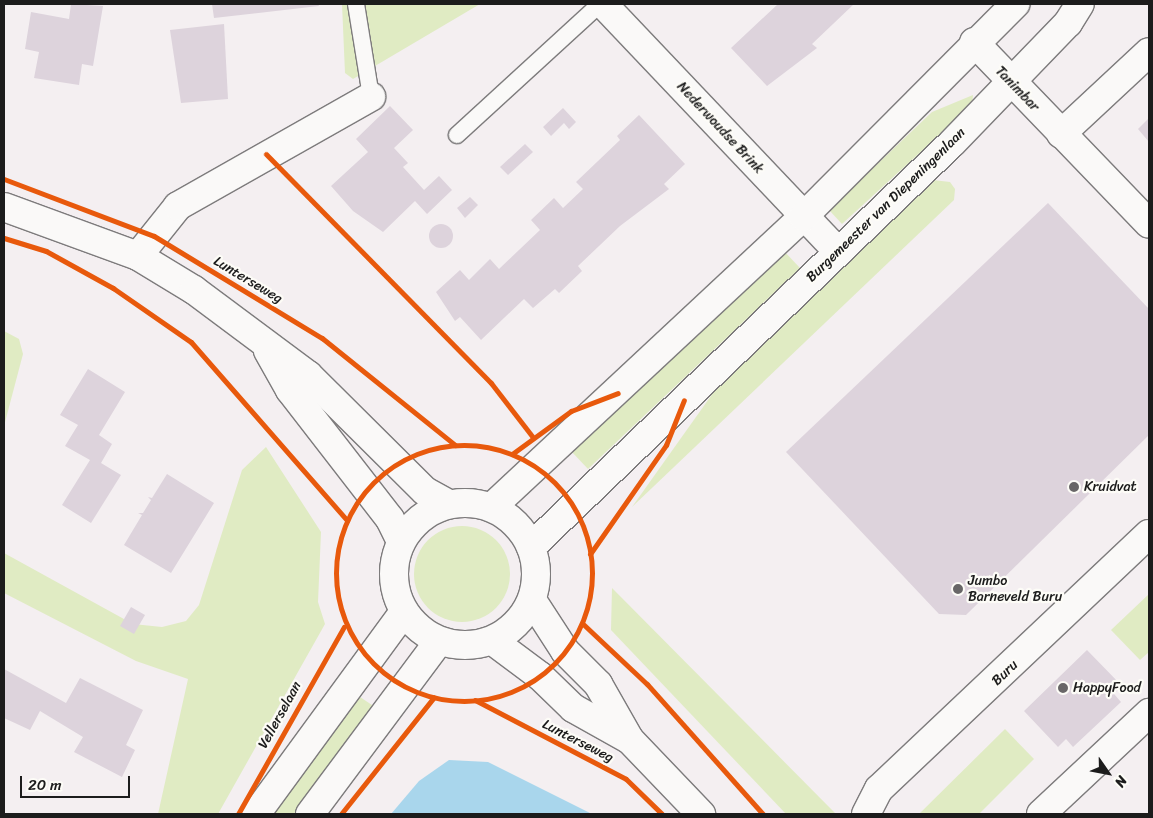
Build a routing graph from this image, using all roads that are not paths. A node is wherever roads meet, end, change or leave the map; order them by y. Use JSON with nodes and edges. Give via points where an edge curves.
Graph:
{"nodes":[{"id":1,"x":356,"y":4,"type":"edge"},
{"id":2,"x":601,"y":4,"type":"edge"},
{"id":3,"x":1015,"y":4,"type":"edge"},
{"id":4,"x":1080,"y":4,"type":"edge"},
{"id":5,"x":974,"y":42,"type":"junction"},
{"id":6,"x":1149,"y":52,"type":"edge"},
{"id":7,"x":1009,"y":82,"type":"junction"},
{"id":8,"x":371,"y":96,"type":"joint"},
{"id":9,"x":1061,"y":134,"type":"junction"},
{"id":10,"x":457,"y":135,"type":"dead end"},
{"id":11,"x":4,"y":207,"type":"edge"},
{"id":12,"x":804,"y":217,"type":"junction"},
{"id":13,"x":1149,"y":224,"type":"edge"},
{"id":14,"x":838,"y":252,"type":"junction"},
{"id":15,"x":138,"y":256,"type":"junction"},
{"id":16,"x":266,"y":348,"type":"junction"},
{"id":17,"x":448,"y":504,"type":"junction"},
{"id":18,"x":492,"y":508,"type":"junction"},
{"id":19,"x":1149,"y":534,"type":"edge"},
{"id":20,"x":401,"y":542,"type":"junction"},
{"id":21,"x":532,"y":547,"type":"junction"},
{"id":22,"x":532,"y":600,"type":"junction"},
{"id":23,"x":404,"y":612,"type":"junction"},
{"id":24,"x":439,"y":641,"type":"junction"},
{"id":25,"x":493,"y":641,"type":"junction"},
{"id":26,"x":1149,"y":713,"type":"edge"},
{"id":27,"x":630,"y":740,"type":"junction"},
{"id":28,"x":256,"y":814,"type":"edge"},
{"id":29,"x":310,"y":814,"type":"edge"},
{"id":30,"x":701,"y":814,"type":"edge"},
{"id":31,"x":866,"y":814,"type":"edge"},
{"id":32,"x":1041,"y":814,"type":"edge"}],
"edges":[{"from":1,"to":8,"type":"lane"},
{"from":2,"to":10,"type":"lane","name":"Nederwoudse Brink"},
{"from":2,"to":12,"type":"street","name":"Nederwoudse Brink"},
{"from":3,"to":5,"type":"street"},
{"from":4,"to":7,"type":"street","name":"Burgemeester van Diepeningenlaan","via":[[1068,23]]},
{"from":5,"to":7,"type":"street","name":"Tanimbar"},
{"from":5,"to":12,"type":"street"},
{"from":6,"to":9,"type":"street"},
{"from":7,"to":9,"type":"street","name":"Tanimbar"},
{"from":7,"to":14,"type":"street","name":"Burgemeester van Diepeningenlaan"},
{"from":8,"to":15,"type":"street","via":[[178,206]]},
{"from":9,"to":13,"type":"street","name":"Tanimbar"},
{"from":11,"to":15,"type":"street"},
{"from":12,"to":14,"type":"street","name":"Nederwoudse Brink"},
{"from":12,"to":18,"type":"street"},
{"from":14,"to":21,"type":"street","name":"Burgemeester van Diepeningenlaan"},
{"from":15,"to":16,"type":"street","via":[[194,290]]},
{"from":16,"to":17,"type":"street","via":[[308,375],[425,492]]},
{"from":16,"to":20,"type":"street","via":[[290,390],[390,519]]},
{"from":17,"to":18,"type":"street"},
{"from":17,"to":20,"type":"street","via":[[428,512]]},
{"from":18,"to":21,"type":"street","via":[[522,530]]},
{"from":19,"to":31,"type":"street","name":"Buru","via":[[879,789]]},
{"from":20,"to":23,"type":"street","via":[[394,566],[395,590]]},
{"from":21,"to":22,"type":"street","via":[[536,564]]},
{"from":22,"to":25,"type":"street","via":[[516,624]]},
{"from":22,"to":27,"type":"street","name":"Lunterseweg","via":[[565,651],[598,684]]},
{"from":23,"to":24,"type":"street","via":[[419,630]]},
{"from":23,"to":28,"type":"street"},
{"from":24,"to":25,"type":"street","via":[[456,646]]},
{"from":24,"to":29,"type":"street"},
{"from":25,"to":27,"type":"street","name":"Lunterseweg","via":[[540,676],[573,708]]},
{"from":26,"to":32,"type":"street"},
{"from":27,"to":30,"type":"street","name":"Lunterseweg"}]}
